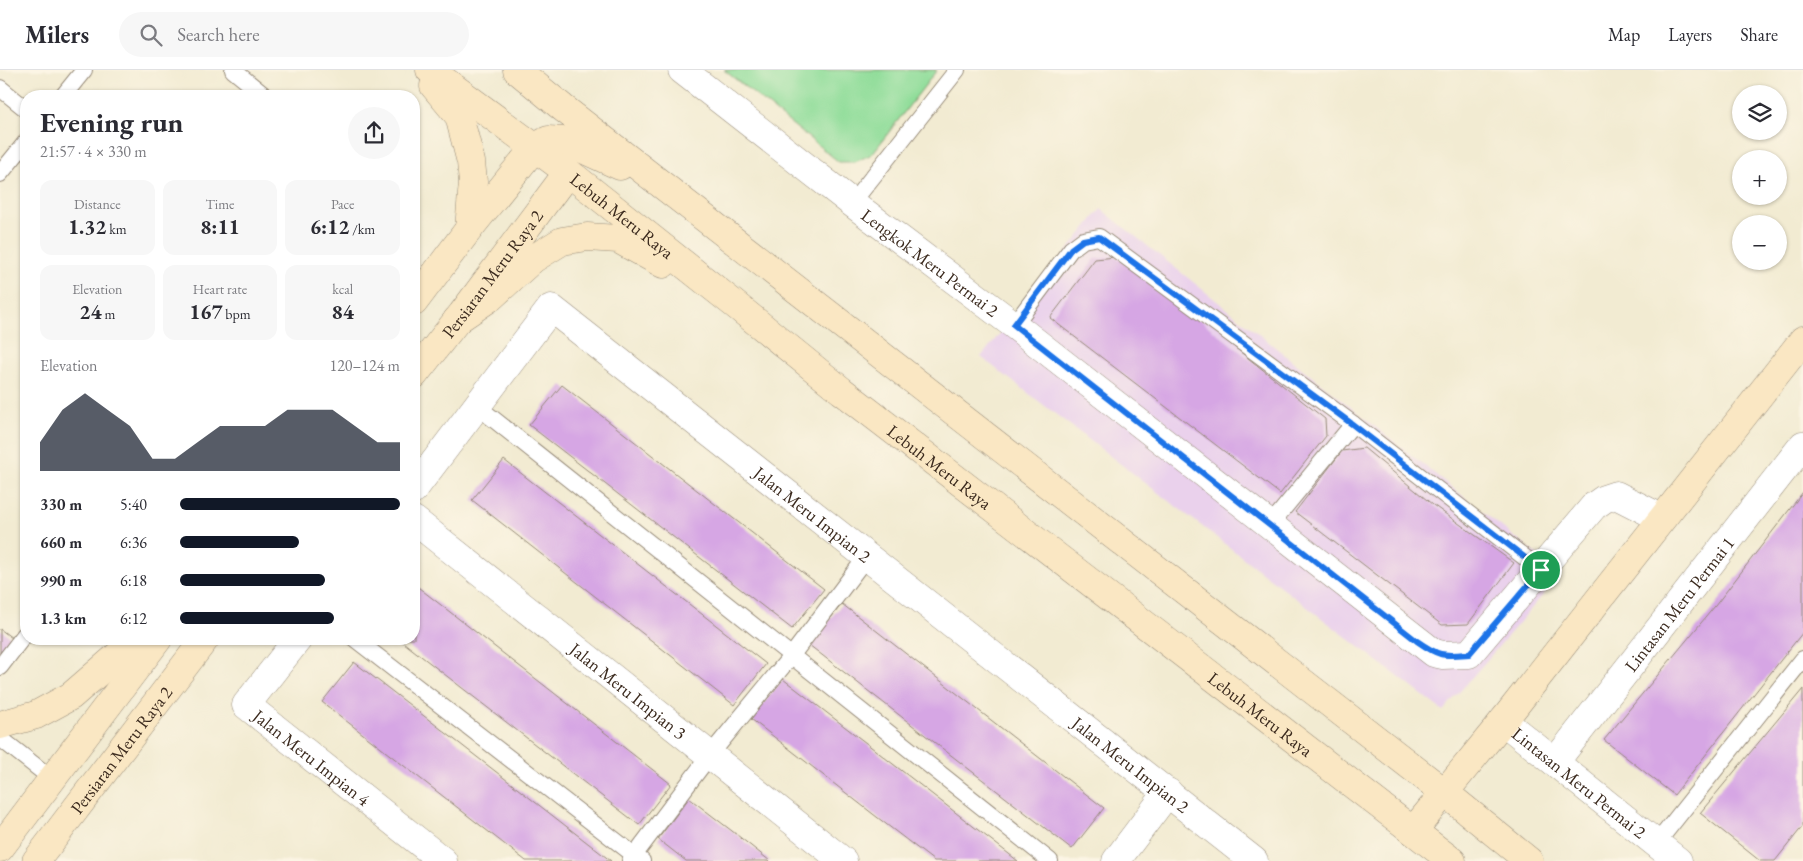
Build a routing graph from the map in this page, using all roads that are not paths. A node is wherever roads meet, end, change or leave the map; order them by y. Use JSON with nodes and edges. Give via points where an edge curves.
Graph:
{"nodes":[{"id":1,"x":84,"y":70,"type":"edge"},
{"id":2,"x":233,"y":70,"type":"edge"},
{"id":3,"x":420,"y":70,"type":"edge"},
{"id":4,"x":430,"y":70,"type":"edge"},
{"id":5,"x":502,"y":70,"type":"edge"},
{"id":6,"x":517,"y":70,"type":"edge"},
{"id":7,"x":682,"y":70,"type":"edge"},
{"id":8,"x":956,"y":70,"type":"edge"},
{"id":9,"x":0,"y":88,"type":"edge"},
{"id":10,"x":68,"y":90,"type":"edge"},
{"id":11,"x":258,"y":90,"type":"edge"},
{"id":12,"x":20,"y":104,"type":"edge"},
{"id":13,"x":565,"y":141,"type":"junction"},
{"id":14,"x":535,"y":147,"type":"junction"},
{"id":15,"x":20,"y":149,"type":"edge"},
{"id":16,"x":568,"y":172,"type":"junction"},
{"id":17,"x":0,"y":174,"type":"edge"},
{"id":18,"x":852,"y":203,"type":"junction"},
{"id":19,"x":694,"y":208,"type":"junction"},
{"id":20,"x":469,"y":229,"type":"junction"},
{"id":21,"x":420,"y":294,"type":"edge"},
{"id":22,"x":738,"y":307,"type":"junction"},
{"id":23,"x":457,"y":320,"type":"junction"},
{"id":24,"x":1014,"y":325,"type":"junction"},
{"id":25,"x":1803,"y":340,"type":"edge"},
{"id":26,"x":420,"y":367,"type":"edge"},
{"id":27,"x":477,"y":406,"type":"junction"},
{"id":28,"x":1352,"y":424,"type":"junction"},
{"id":29,"x":1803,"y":445,"type":"edge"},
{"id":30,"x":420,"y":481,"type":"edge"},
{"id":31,"x":1661,"y":518,"type":"junction"},
{"id":32,"x":420,"y":525,"type":"edge"},
{"id":33,"x":1270,"y":525,"type":"junction"},
{"id":34,"x":867,"y":556,"type":"junction"},
{"id":35,"x":1541,"y":570,"type":"junction"},
{"id":36,"x":20,"y":641,"type":"edge"},
{"id":37,"x":130,"y":645,"type":"edge"},
{"id":38,"x":153,"y":645,"type":"edge"},
{"id":39,"x":197,"y":645,"type":"edge"},
{"id":40,"x":200,"y":645,"type":"edge"},
{"id":41,"x":293,"y":645,"type":"edge"},
{"id":42,"x":363,"y":645,"type":"edge"},
{"id":43,"x":792,"y":655,"type":"junction"},
{"id":44,"x":1803,"y":659,"type":"edge"},
{"id":45,"x":0,"y":667,"type":"edge"},
{"id":46,"x":1503,"y":722,"type":"junction"},
{"id":47,"x":0,"y":725,"type":"edge"},
{"id":48,"x":0,"y":738,"type":"edge"},
{"id":49,"x":710,"y":755,"type":"junction"},
{"id":50,"x":1555,"y":762,"type":"junction"},
{"id":51,"x":52,"y":779,"type":"junction"},
{"id":52,"x":1168,"y":792,"type":"junction"},
{"id":53,"x":1444,"y":792,"type":"junction"},
{"id":54,"x":1414,"y":831,"type":"junction"},
{"id":55,"x":1656,"y":844,"type":"junction"},
{"id":56,"x":0,"y":848,"type":"edge"},
{"id":57,"x":636,"y":859,"type":"edge"},
{"id":58,"x":8,"y":861,"type":"edge"},
{"id":59,"x":36,"y":861,"type":"edge"},
{"id":60,"x":443,"y":861,"type":"edge"},
{"id":61,"x":843,"y":861,"type":"edge"},
{"id":62,"x":1050,"y":861,"type":"edge"},
{"id":63,"x":1116,"y":861,"type":"edge"},
{"id":64,"x":1254,"y":861,"type":"edge"},
{"id":65,"x":1452,"y":861,"type":"edge"},
{"id":66,"x":1529,"y":861,"type":"edge"},
{"id":67,"x":1678,"y":861,"type":"edge"}],
"edges":[{"from":1,"to":10,"type":"lane"},
{"from":2,"to":11,"type":"lane"},
{"from":3,"to":20,"type":"main road","via":[[459,116],[473,182]]},
{"from":4,"to":14,"type":"main road","name":"Lebuh Meru Raya"},
{"from":5,"to":13,"type":"main road","via":[[543,111]]},
{"from":6,"to":19,"type":"main road"},
{"from":7,"to":18,"type":"street","name":"Lengkok Meru Permai 2"},
{"from":8,"to":18,"type":"lane"},
{"from":9,"to":12,"type":"lane"},
{"from":13,"to":14,"type":"main road","via":[[548,140]]},
{"from":13,"to":16,"type":"main road","via":[[569,156]]},
{"from":13,"to":19,"type":"main road","via":[[607,159]]},
{"from":14,"to":16,"type":"main road","name":"Lebuh Meru Raya"},
{"from":14,"to":20,"type":"main road"},
{"from":15,"to":17,"type":"lane"},
{"from":16,"to":22,"type":"main road","name":"Lebuh Meru Raya"},
{"from":16,"to":23,"type":"main road","name":"Persiaran Meru Raya 2"},
{"from":18,"to":24,"type":"street","name":"Lengkok Meru Permai 2"},
{"from":19,"to":53,"type":"main road"},
{"from":20,"to":21,"type":"main road"},
{"from":22,"to":23,"type":"main road","via":[[618,239],[587,237],[562,241],[533,259],[490,297]]},
{"from":22,"to":54,"type":"main road","name":"Lebuh Meru Raya","via":[[850,397]]},
{"from":23,"to":26,"type":"main road","name":"Persiaran Meru Raya 2"},
{"from":24,"to":28,"type":"lane","via":[[1071,249],[1083,240],[1099,237]]},
{"from":24,"to":33,"type":"street","name":"Lengkok Meru Permai 2"},
{"from":25,"to":31,"type":"main road"},
{"from":27,"to":30,"type":"street","name":"Jalan Meru Impian 2"},
{"from":27,"to":34,"type":"street","name":"Jalan Meru Impian 2","via":[[551,308]]},
{"from":27,"to":43,"type":"lane"},
{"from":28,"to":33,"type":"lane"},
{"from":28,"to":35,"type":"lane"},
{"from":29,"to":50,"type":"street","name":"Lintasan Meru Permai 1"},
{"from":31,"to":35,"type":"street","via":[[1616,495],[1604,499],[1594,506]]},
{"from":31,"to":46,"type":"main road"},
{"from":32,"to":49,"type":"street","name":"Jalan Meru Impian 3"},
{"from":33,"to":35,"type":"street","name":"Lengkok Meru Permai 2","via":[[1434,653],[1443,655],[1469,654]]},
{"from":34,"to":43,"type":"lane"},
{"from":34,"to":52,"type":"street","name":"Jalan Meru Impian 2"},
{"from":36,"to":45,"type":"lane"},
{"from":37,"to":47,"type":"main road","via":[[71,696],[36,715]]},
{"from":38,"to":51,"type":"main road","name":"Persiaran Meru Raya 2"},
{"from":39,"to":51,"type":"main road","via":[[145,685],[78,767]]},
{"from":40,"to":59,"type":"main road","name":"Persiaran Meru Raya 2"},
{"from":41,"to":60,"type":"street","name":"Jalan Meru Impian 4","via":[[246,705]]},
{"from":42,"to":57,"type":"lane"},
{"from":43,"to":49,"type":"lane"},
{"from":43,"to":62,"type":"lane"},
{"from":44,"to":55,"type":"lane"},
{"from":46,"to":50,"type":"street","name":"Lintasan Meru Permai 2"},
{"from":46,"to":53,"type":"main road"},
{"from":48,"to":51,"type":"lane"},
{"from":49,"to":57,"type":"lane"},
{"from":49,"to":61,"type":"street","name":"Jalan Meru Impian 3"},
{"from":50,"to":55,"type":"street","name":"Lintasan Meru Permai 2"},
{"from":51,"to":56,"type":"main road","name":"Persiaran Meru Raya 2"},
{"from":51,"to":58,"type":"main road","via":[[48,799]]},
{"from":52,"to":63,"type":"street"},
{"from":52,"to":64,"type":"street","name":"Jalan Meru Impian 2"},
{"from":53,"to":54,"type":"main road"},
{"from":53,"to":66,"type":"main road"},
{"from":54,"to":65,"type":"main road","name":"Lebuh Meru Raya"},
{"from":55,"to":67,"type":"street","name":"Lintasan Meru Permai 2"}]}
